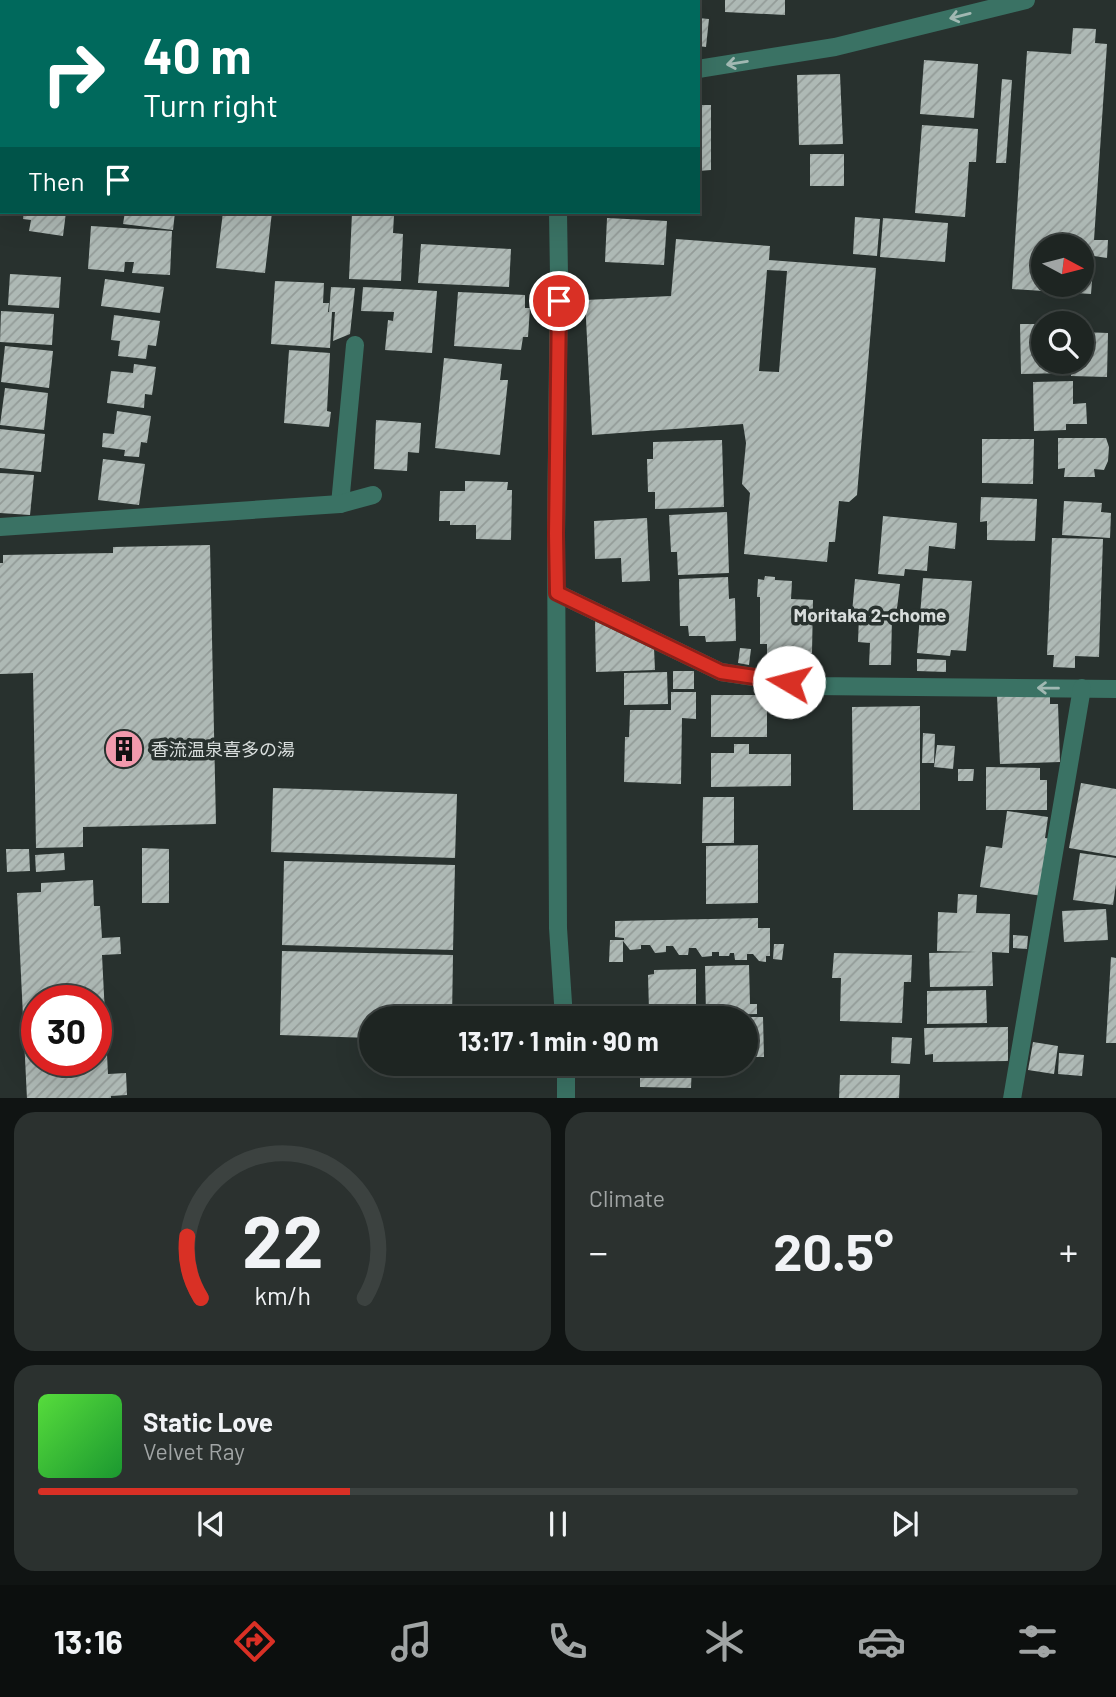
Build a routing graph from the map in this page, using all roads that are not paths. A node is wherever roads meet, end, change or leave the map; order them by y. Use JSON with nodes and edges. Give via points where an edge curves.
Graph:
{"nodes":[{"id":1,"x":1026,"y":0,"type":"edge"},
{"id":2,"x":700,"y":69,"type":"edge"},
{"id":3,"x":558,"y":214,"type":"edge"},
{"id":4,"x":355,"y":345,"type":"dead end"},
{"id":5,"x":373,"y":495,"type":"dead end"},
{"id":6,"x":340,"y":504,"type":"junction"},
{"id":7,"x":0,"y":527,"type":"edge"},
{"id":8,"x":557,"y":593,"type":"junction"},
{"id":9,"x":1082,"y":688,"type":"junction"},
{"id":10,"x":1116,"y":689,"type":"edge"},
{"id":11,"x":563,"y":1006,"type":"edge"},
{"id":12,"x":566,"y":1076,"type":"edge"},
{"id":13,"x":566,"y":1098,"type":"edge"},
{"id":14,"x":1012,"y":1098,"type":"edge"}],
"edges":[{"from":1,"to":2,"type":"street","one_way":true,"via":[[835,47]]},
{"from":3,"to":8,"type":"street"},
{"from":4,"to":6,"type":"street"},
{"from":5,"to":6,"type":"street"},
{"from":6,"to":7,"type":"street"},
{"from":9,"to":8,"type":"street","one_way":true,"via":[[812,686],[721,672]]},
{"from":8,"to":11,"type":"street","via":[[558,928]]},
{"from":9,"to":10,"type":"street"},
{"from":9,"to":14,"type":"street"},
{"from":12,"to":13,"type":"street"}]}
